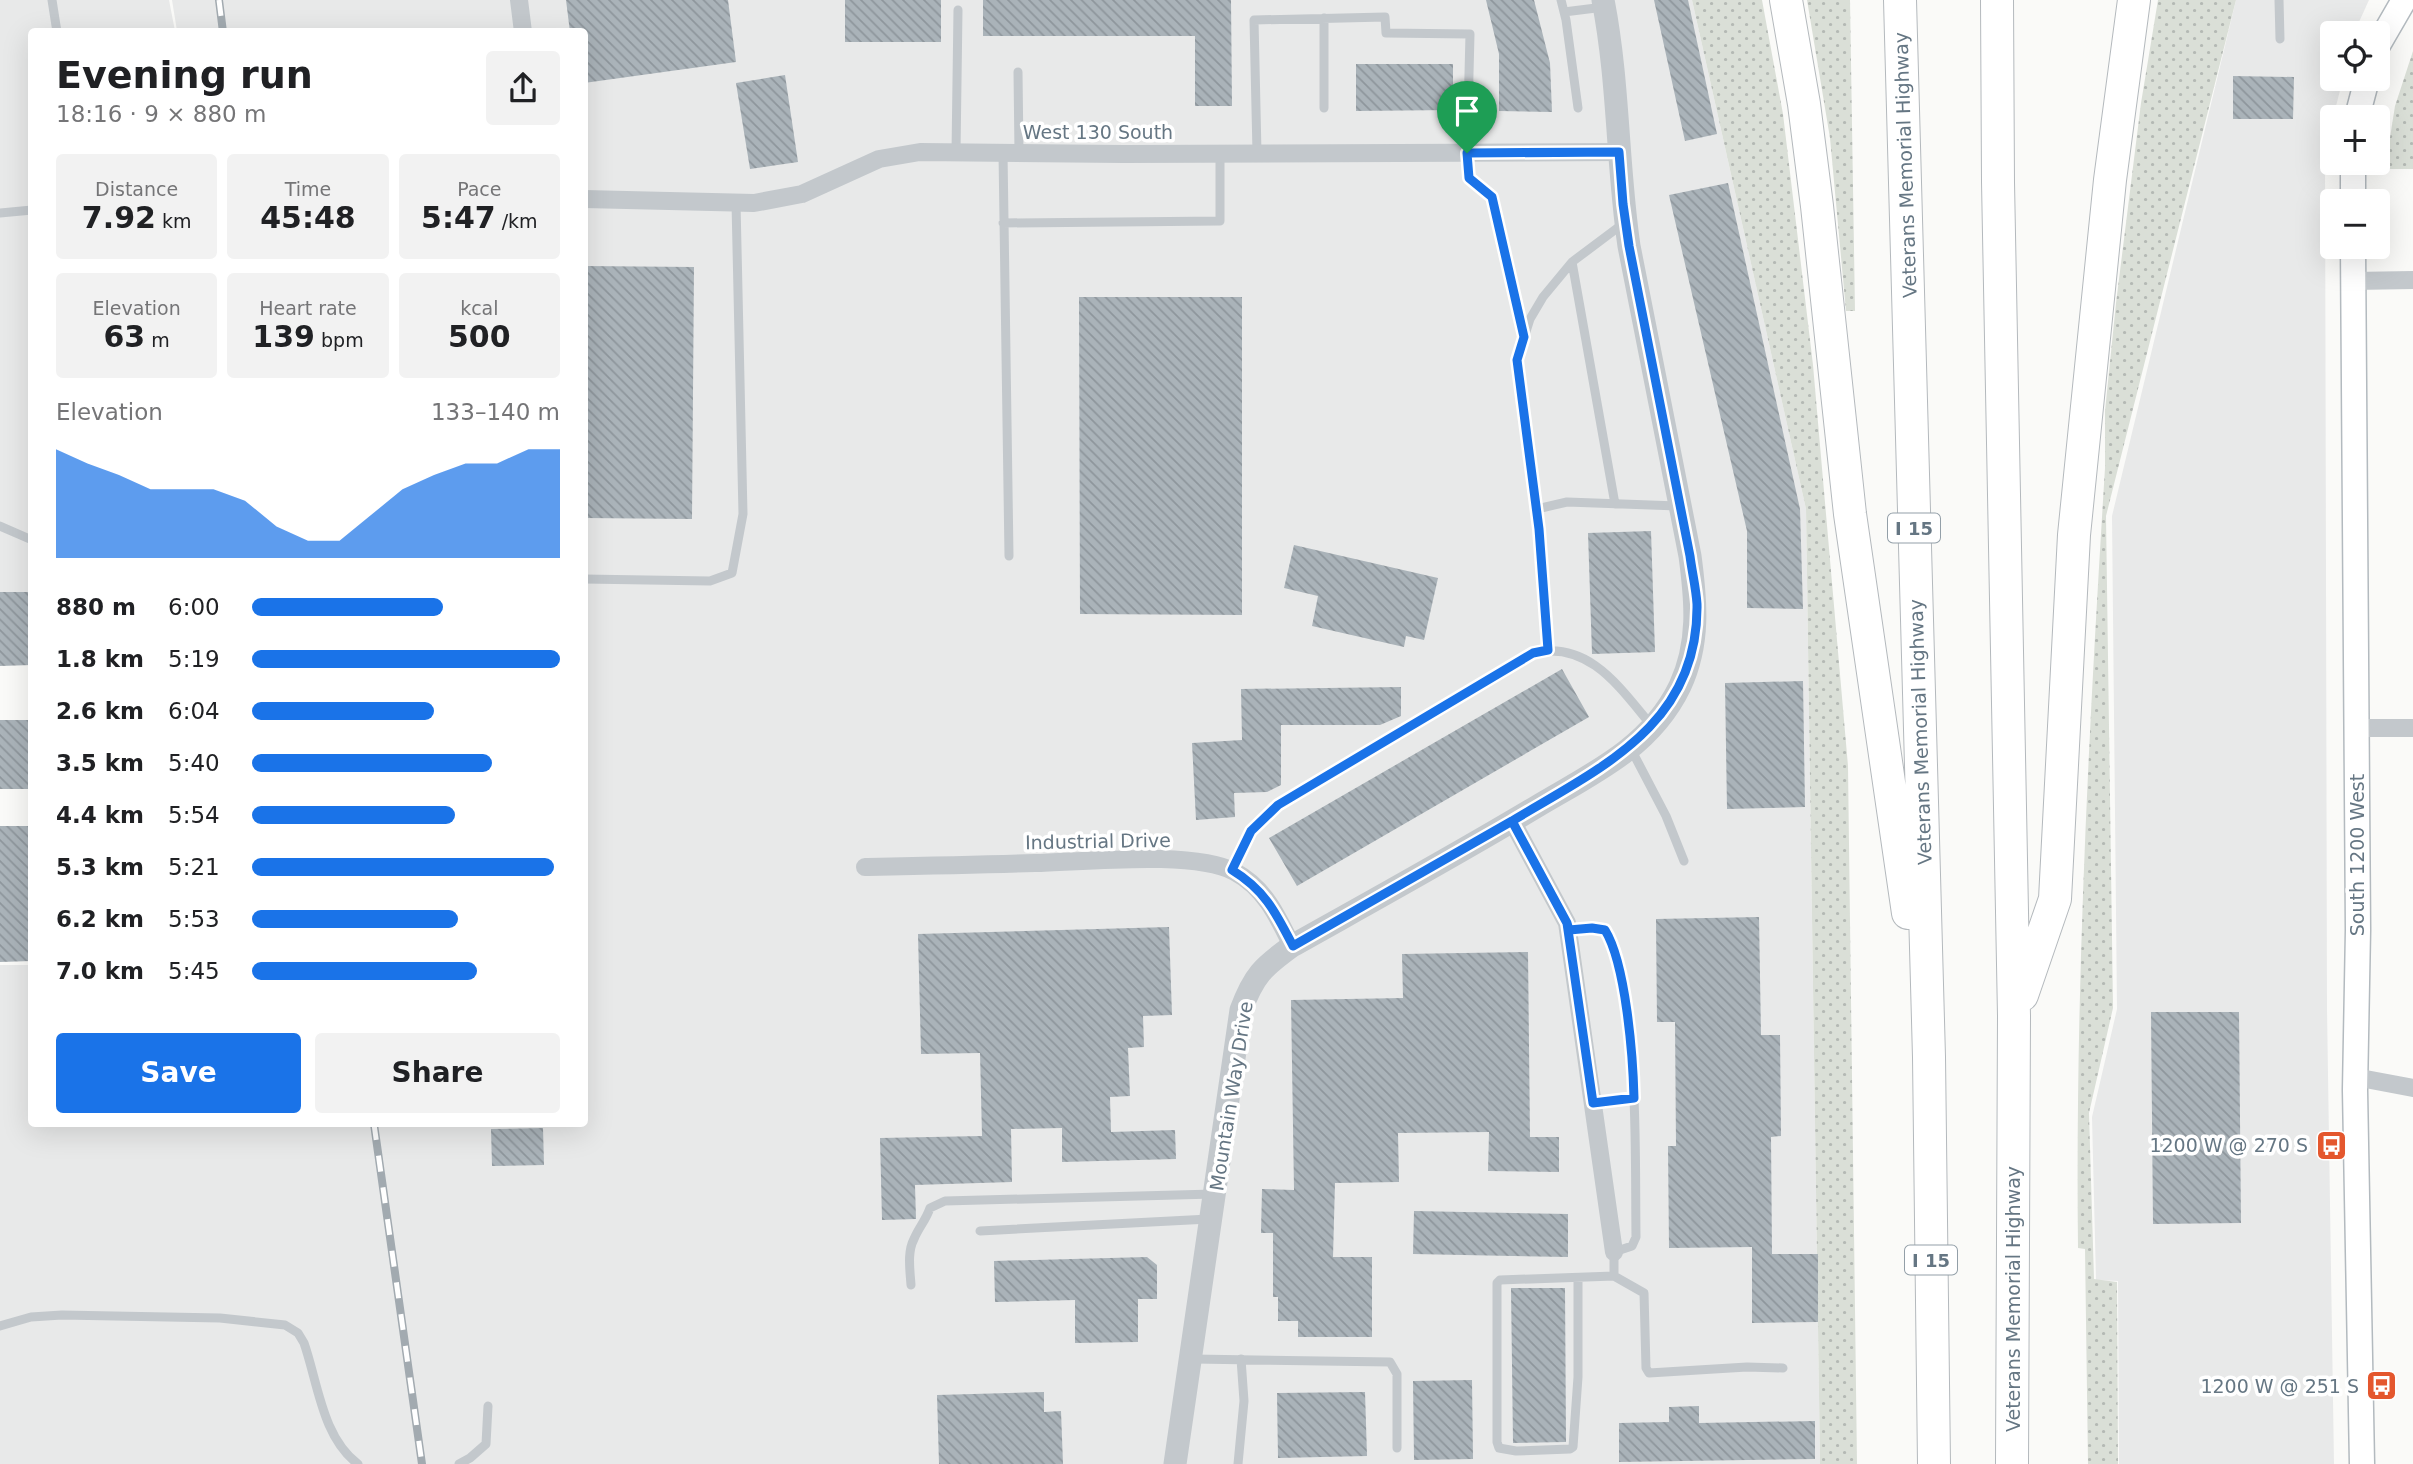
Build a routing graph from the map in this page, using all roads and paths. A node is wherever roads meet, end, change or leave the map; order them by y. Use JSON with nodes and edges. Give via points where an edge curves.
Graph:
{"nodes":[{"id":1,"x":52,"y":0,"type":"edge"},
{"id":2,"x":519,"y":0,"type":"edge"},
{"id":3,"x":1561,"y":0,"type":"edge"},
{"id":4,"x":1786,"y":0,"type":"edge"},
{"id":5,"x":1900,"y":0,"type":"edge"},
{"id":6,"x":1997,"y":0,"type":"edge"},
{"id":7,"x":2134,"y":0,"type":"edge"},
{"id":8,"x":2279,"y":0,"type":"edge"},
{"id":9,"x":2404,"y":0,"type":"edge"},
{"id":10,"x":1604,"y":3,"type":"edge"},
{"id":11,"x":958,"y":10,"type":"dead end"},
{"id":12,"x":1564,"y":12,"type":"junction"},
{"id":13,"x":1324,"y":18,"type":"junction"},
{"id":14,"x":2390,"y":24,"type":"edge"},
{"id":15,"x":56,"y":28,"type":"edge"},
{"id":16,"x":522,"y":28,"type":"edge"},
{"id":17,"x":2280,"y":39,"type":"dead end"},
{"id":18,"x":1018,"y":72,"type":"dead end"},
{"id":19,"x":1324,"y":107,"type":"dead end"},
{"id":20,"x":1578,"y":107,"type":"dead end"},
{"id":21,"x":956,"y":152,"type":"junction"},
{"id":22,"x":1619,"y":152,"type":"junction"},
{"id":23,"x":1011,"y":153,"type":"junction"},
{"id":24,"x":1220,"y":153,"type":"junction"},
{"id":25,"x":1257,"y":153,"type":"junction"},
{"id":26,"x":1467,"y":153,"type":"junction"},
{"id":27,"x":588,"y":199,"type":"edge"},
{"id":28,"x":736,"y":203,"type":"junction"},
{"id":29,"x":28,"y":210,"type":"edge"},
{"id":30,"x":0,"y":213,"type":"edge"},
{"id":31,"x":1625,"y":221,"type":"junction"},
{"id":32,"x":1003,"y":223,"type":"junction"},
{"id":33,"x":2353,"y":259,"type":"edge"},
{"id":34,"x":1572,"y":262,"type":"junction"},
{"id":35,"x":2413,"y":280,"type":"edge"},
{"id":36,"x":2353,"y":281,"type":"junction"},
{"id":37,"x":1524,"y":337,"type":"junction"},
{"id":38,"x":1615,"y":504,"type":"junction"},
{"id":39,"x":1680,"y":506,"type":"junction"},
{"id":40,"x":1537,"y":509,"type":"junction"},
{"id":41,"x":0,"y":526,"type":"edge"},
{"id":42,"x":28,"y":538,"type":"edge"},
{"id":43,"x":1009,"y":556,"type":"dead end"},
{"id":44,"x":588,"y":579,"type":"edge"},
{"id":45,"x":1548,"y":650,"type":"junction"},
{"id":46,"x":1652,"y":726,"type":"junction"},
{"id":47,"x":2357,"y":728,"type":"junction"},
{"id":48,"x":2413,"y":728,"type":"edge"},
{"id":49,"x":1630,"y":747,"type":"junction"},
{"id":50,"x":1512,"y":821,"type":"junction"},
{"id":51,"x":1684,"y":861,"type":"dead end"},
{"id":52,"x":865,"y":867,"type":"dead end"},
{"id":53,"x":1232,"y":870,"type":"junction"},
{"id":54,"x":1569,"y":930,"type":"junction"},
{"id":55,"x":1293,"y":946,"type":"junction"},
{"id":56,"x":2014,"y":1016,"type":"junction"},
{"id":57,"x":1929,"y":1057,"type":"junction"},
{"id":58,"x":2356,"y":1077,"type":"junction"},
{"id":59,"x":2413,"y":1088,"type":"edge"},
{"id":60,"x":1634,"y":1098,"type":"junction"},
{"id":61,"x":1593,"y":1103,"type":"junction"},
{"id":62,"x":1216,"y":1194,"type":"junction"},
{"id":63,"x":1212,"y":1219,"type":"junction"},
{"id":64,"x":980,"y":1231,"type":"dead end"},
{"id":65,"x":1614,"y":1252,"type":"junction"},
{"id":66,"x":1614,"y":1276,"type":"junction"},
{"id":67,"x":1578,"y":1278,"type":"junction"},
{"id":68,"x":911,"y":1285,"type":"dead end"},
{"id":69,"x":0,"y":1326,"type":"edge"},
{"id":70,"x":1191,"y":1359,"type":"junction"},
{"id":71,"x":1241,"y":1359,"type":"junction"},
{"id":72,"x":1783,"y":1368,"type":"dead end"},
{"id":73,"x":488,"y":1406,"type":"dead end"},
{"id":74,"x":1397,"y":1448,"type":"dead end"},
{"id":75,"x":358,"y":1464,"type":"edge"},
{"id":76,"x":459,"y":1464,"type":"edge"},
{"id":77,"x":1175,"y":1464,"type":"edge"},
{"id":78,"x":1238,"y":1464,"type":"edge"},
{"id":79,"x":1934,"y":1464,"type":"edge"},
{"id":80,"x":2012,"y":1464,"type":"edge"},
{"id":81,"x":2362,"y":1464,"type":"edge"}],
"edges":[{"from":1,"to":15,"type":"lane"},
{"from":2,"to":16,"type":"street"},
{"from":3,"to":12,"type":"lane"},
{"from":4,"to":57,"type":"highway","via":[[1817,206],[1850,514]]},
{"from":5,"to":57,"type":"highway","name":"Veterans Memorial Highway","number":"I 15"},
{"from":6,"to":56,"type":"highway","name":"Veterans Memorial Highway"},
{"from":7,"to":56,"type":"highway","via":[[2110,180],[2074,535],[2055,899]]},
{"from":8,"to":17,"type":"lane"},
{"from":9,"to":14,"type":"main road"},
{"from":10,"to":12,"type":"lane"},
{"from":10,"to":22,"type":"street","name":"Mountain Way Drive"},
{"from":11,"to":21,"type":"lane"},
{"from":12,"to":20,"type":"lane"},
{"from":13,"to":19,"type":"lane"},
{"from":13,"to":25,"type":"lane","via":[[1254,20]]},
{"from":13,"to":26,"type":"lane","via":[[1385,17],[1386,33],[1470,34]]},
{"from":18,"to":23,"type":"lane"},
{"from":21,"to":23,"type":"street","name":"West 130 South"},
{"from":21,"to":28,"type":"street","name":"West 130 South","via":[[879,159],[802,194]]},
{"from":22,"to":26,"type":"street","name":"West 130 South"},
{"from":22,"to":31,"type":"street","name":"Mountain Way Drive"},
{"from":23,"to":24,"type":"street","name":"West 130 South"},
{"from":23,"to":32,"type":"lane"},
{"from":24,"to":25,"type":"street","name":"West 130 South"},
{"from":24,"to":32,"type":"lane","via":[[1220,220]]},
{"from":25,"to":26,"type":"street","name":"West 130 South"},
{"from":26,"to":37,"type":"lane","via":[[1469,178],[1492,197]]},
{"from":27,"to":28,"type":"street","name":"West 130 South"},
{"from":28,"to":44,"type":"lane","via":[[743,514],[732,573],[710,581]]},
{"from":29,"to":30,"type":"lane"},
{"from":31,"to":34,"type":"lane"},
{"from":31,"to":39,"type":"street","name":"Mountain Way Drive"},
{"from":32,"to":43,"type":"lane"},
{"from":33,"to":36,"type":"main road","name":"South 1200 West"},
{"from":34,"to":37,"type":"lane","via":[[1542,297]]},
{"from":34,"to":38,"type":"lane"},
{"from":35,"to":36,"type":"street"},
{"from":36,"to":47,"type":"main road","name":"South 1200 West"},
{"from":37,"to":40,"type":"lane","via":[[1517,360]]},
{"from":38,"to":39,"type":"lane"},
{"from":38,"to":40,"type":"lane","via":[[1567,502]]},
{"from":39,"to":46,"type":"street","name":"Mountain Way Drive","via":[[1697,604],[1695,631],[1680,685]]},
{"from":40,"to":45,"type":"lane"},
{"from":41,"to":42,"type":"lane"},
{"from":45,"to":46,"type":"lane","via":[[1568,652],[1592,663]]},
{"from":45,"to":53,"type":"lane","via":[[1533,653],[1278,805],[1251,831]]},
{"from":46,"to":49,"type":"street","name":"Mountain Way Drive"},
{"from":47,"to":48,"type":"street"},
{"from":47,"to":58,"type":"main road","name":"South 1200 West"},
{"from":49,"to":50,"type":"street","name":"Mountain Way Drive"},
{"from":49,"to":51,"type":"lane"},
{"from":50,"to":54,"type":"street"},
{"from":50,"to":55,"type":"street","name":"Mountain Way Drive"},
{"from":52,"to":53,"type":"street","name":"Industrial Drive","via":[[1164,859]]},
{"from":53,"to":55,"type":"street","name":"Industrial Drive","via":[[1250,881],[1272,905]]},
{"from":54,"to":60,"type":"lane","via":[[1605,930],[1613,943],[1628,1017]]},
{"from":54,"to":61,"type":"street"},
{"from":55,"to":62,"type":"street","name":"Mountain Way Drive","via":[[1263,967],[1241,1010]]},
{"from":56,"to":80,"type":"highway","name":"Veterans Memorial Highway"},
{"from":57,"to":79,"type":"highway","name":"Veterans Memorial Highway","number":"I 15"},
{"from":58,"to":59,"type":"street"},
{"from":58,"to":81,"type":"main road","name":"South 1200 West"},
{"from":60,"to":61,"type":"lane"},
{"from":60,"to":65,"type":"lane","via":[[1636,1237],[1632,1246]]},
{"from":61,"to":65,"type":"street"},
{"from":62,"to":63,"type":"street","name":"Mountain Way Drive"},
{"from":62,"to":68,"type":"lane","via":[[945,1201],[930,1208],[914,1239]]},
{"from":63,"to":64,"type":"lane"},
{"from":63,"to":70,"type":"street","name":"Mountain Way Drive"},
{"from":65,"to":66,"type":"lane"},
{"from":66,"to":67,"type":"lane"},
{"from":66,"to":72,"type":"lane","via":[[1644,1293],[1649,1373]]},
{"from":67,"to":67,"type":"lane","via":[[1497,1283],[1499,1448],[1573,1447]]},
{"from":69,"to":75,"type":"lane","via":[[62,1315],[220,1318],[285,1325],[304,1343],[331,1429],[347,1456]]},
{"from":70,"to":71,"type":"lane"},
{"from":70,"to":77,"type":"street","name":"Mountain Way Drive"},
{"from":71,"to":74,"type":"lane","via":[[1390,1362],[1397,1374]]},
{"from":71,"to":78,"type":"lane","via":[[1244,1401]]},
{"from":73,"to":76,"type":"lane","via":[[486,1444]]}]}
